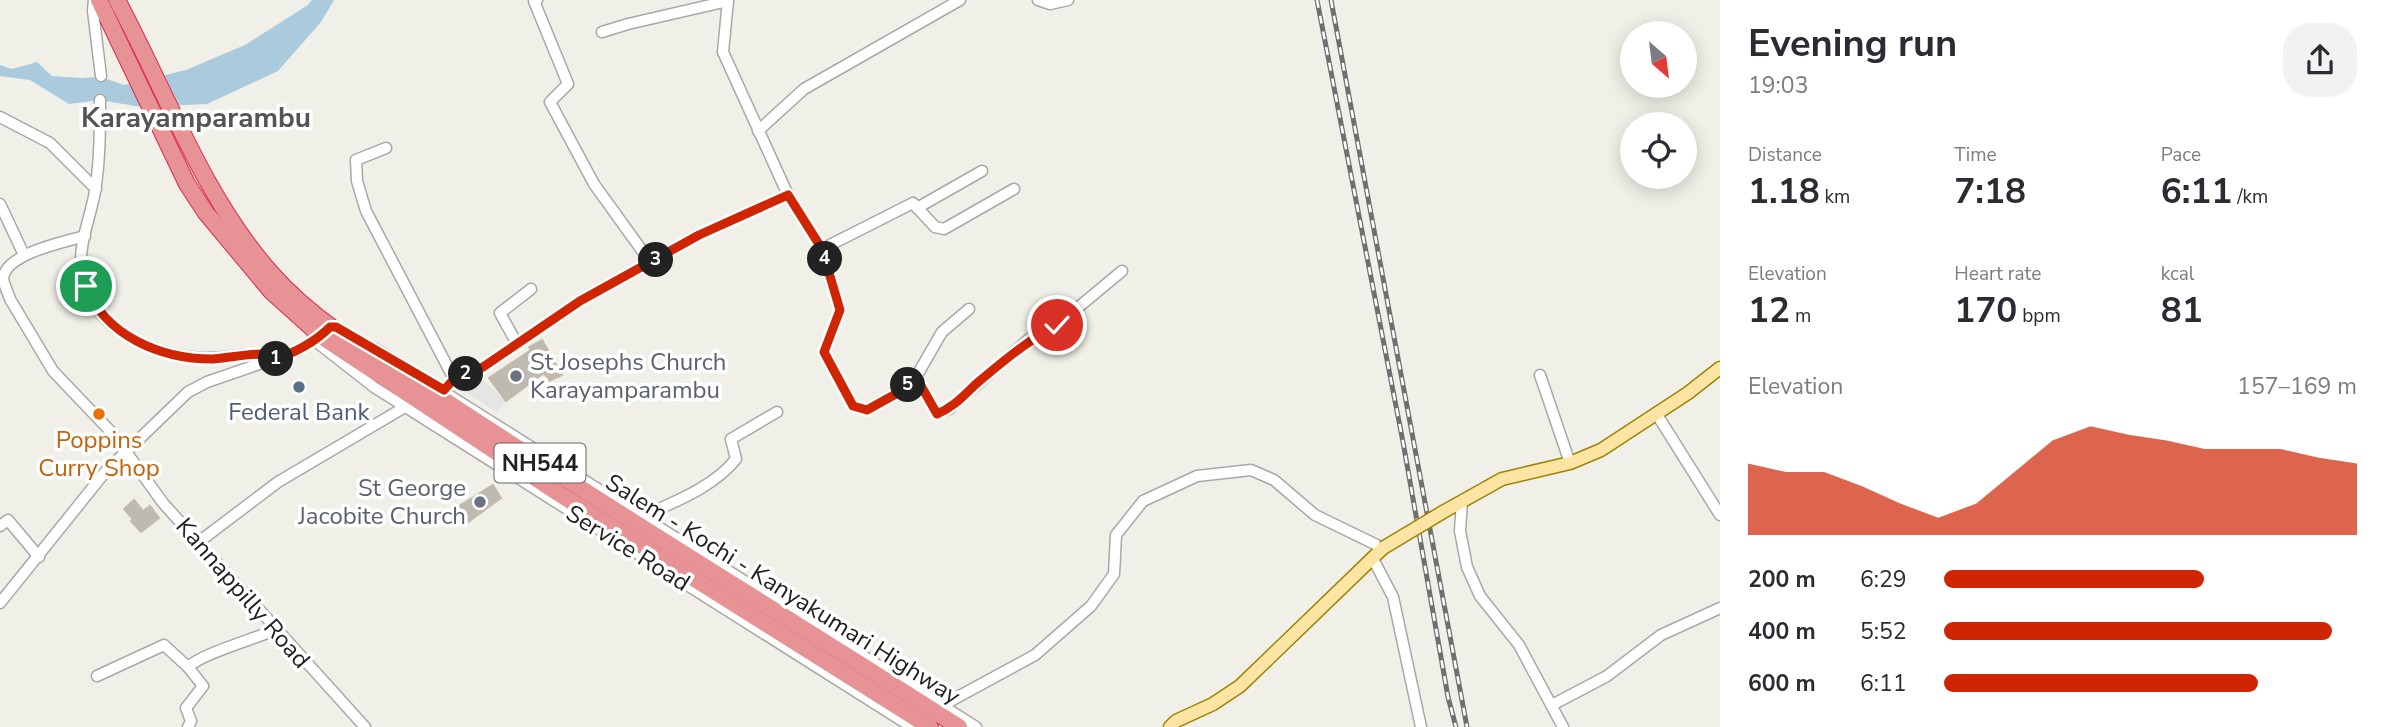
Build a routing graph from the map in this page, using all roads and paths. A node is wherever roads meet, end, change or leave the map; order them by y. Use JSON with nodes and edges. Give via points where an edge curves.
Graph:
{"nodes":[{"id":1,"x":96,"y":0,"type":"edge"},
{"id":2,"x":117,"y":0,"type":"edge"},
{"id":3,"x":535,"y":0,"type":"edge"},
{"id":4,"x":960,"y":0,"type":"edge"},
{"id":5,"x":1038,"y":0,"type":"edge"},
{"id":6,"x":1068,"y":0,"type":"edge"},
{"id":7,"x":728,"y":1,"type":"edge"},
{"id":8,"x":602,"y":32,"type":"dead end"},
{"id":9,"x":101,"y":76,"type":"dead end"},
{"id":10,"x":100,"y":100,"type":"dead end"},
{"id":11,"x":0,"y":117,"type":"edge"},
{"id":12,"x":758,"y":131,"type":"junction"},
{"id":13,"x":386,"y":148,"type":"dead end"},
{"id":14,"x":982,"y":172,"type":"dead end"},
{"id":15,"x":96,"y":189,"type":"junction"},
{"id":16,"x":1014,"y":189,"type":"dead end"},
{"id":17,"x":788,"y":195,"type":"junction"},
{"id":18,"x":0,"y":204,"type":"edge"},
{"id":19,"x":917,"y":208,"type":"junction"},
{"id":20,"x":85,"y":236,"type":"junction"},
{"id":21,"x":822,"y":249,"type":"junction"},
{"id":22,"x":24,"y":255,"type":"junction"},
{"id":23,"x":651,"y":263,"type":"junction"},
{"id":24,"x":1122,"y":271,"type":"dead end"},
{"id":25,"x":1,"y":276,"type":"edge"},
{"id":26,"x":531,"y":289,"type":"dead end"},
{"id":27,"x":969,"y":309,"type":"dead end"},
{"id":28,"x":321,"y":334,"type":"junction"},
{"id":29,"x":516,"y":342,"type":"junction"},
{"id":30,"x":270,"y":361,"type":"junction"},
{"id":31,"x":1720,"y":368,"type":"edge"},
{"id":32,"x":1540,"y":375,"type":"dead end"},
{"id":33,"x":916,"y":377,"type":"junction"},
{"id":34,"x":454,"y":379,"type":"junction"},
{"id":35,"x":444,"y":390,"type":"junction"},
{"id":36,"x":405,"y":407,"type":"junction"},
{"id":37,"x":777,"y":412,"type":"dead end"},
{"id":38,"x":1656,"y":414,"type":"junction"},
{"id":39,"x":127,"y":453,"type":"junction"},
{"id":40,"x":1570,"y":463,"type":"junction"},
{"id":41,"x":1462,"y":501,"type":"junction"},
{"id":42,"x":1720,"y":515,"type":"edge"},
{"id":43,"x":643,"y":516,"type":"junction"},
{"id":44,"x":0,"y":526,"type":"edge"},
{"id":45,"x":200,"y":541,"type":"junction"},
{"id":46,"x":1383,"y":548,"type":"junction"},
{"id":47,"x":39,"y":557,"type":"junction"},
{"id":48,"x":1373,"y":559,"type":"junction"},
{"id":49,"x":0,"y":603,"type":"edge"},
{"id":50,"x":1720,"y":608,"type":"edge"},
{"id":51,"x":277,"y":629,"type":"junction"},
{"id":52,"x":188,"y":667,"type":"junction"},
{"id":53,"x":97,"y":676,"type":"dead end"},
{"id":54,"x":943,"y":705,"type":"junction"},
{"id":55,"x":1552,"y":705,"type":"junction"},
{"id":56,"x":895,"y":722,"type":"edge"},
{"id":57,"x":188,"y":727,"type":"edge"},
{"id":58,"x":365,"y":727,"type":"edge"},
{"id":59,"x":912,"y":727,"type":"edge"},
{"id":60,"x":930,"y":727,"type":"edge"},
{"id":61,"x":959,"y":727,"type":"edge"},
{"id":62,"x":976,"y":727,"type":"edge"},
{"id":63,"x":1170,"y":727,"type":"edge"},
{"id":64,"x":1421,"y":727,"type":"edge"},
{"id":65,"x":1563,"y":727,"type":"edge"}],
"edges":[{"from":1,"to":9,"type":"street","via":[[93,11]]},
{"from":1,"to":28,"type":"highway","name":"Salem - Kochi - Kanyakumari Highway","number":"NH544","via":[[206,213],[271,291]]},
{"from":2,"to":28,"type":"highway","name":"Salem - Kochi - Kanyakumari Highway","number":"NH544","via":[[204,176],[249,247]]},
{"from":3,"to":23,"type":"street","via":[[568,84],[551,102],[594,184]]},
{"from":4,"to":12,"type":"street","via":[[804,89]]},
{"from":5,"to":6,"type":"street","via":[[1050,4]]},
{"from":7,"to":8,"type":"street"},
{"from":7,"to":12,"type":"street","via":[[723,52]]},
{"from":10,"to":15,"type":"street"},
{"from":11,"to":15,"type":"street","via":[[50,143]]},
{"from":12,"to":17,"type":"street"},
{"from":13,"to":34,"type":"street","via":[[356,160],[357,181],[366,211]]},
{"from":14,"to":19,"type":"street"},
{"from":15,"to":20,"type":"street"},
{"from":16,"to":19,"type":"street","via":[[944,229],[935,227]]},
{"from":17,"to":21,"type":"street"},
{"from":17,"to":23,"type":"street","via":[[699,235]]},
{"from":18,"to":22,"type":"street"},
{"from":19,"to":21,"type":"street","via":[[914,203],[891,212]]},
{"from":20,"to":22,"type":"street"},
{"from":20,"to":30,"type":"street","via":[[81,266],[89,294],[127,336],[151,348],[188,357],[258,354]]},
{"from":21,"to":33,"type":"street","via":[[840,310],[824,352],[853,406],[867,410],[903,390]]},
{"from":22,"to":25,"type":"street"},
{"from":23,"to":29,"type":"street"},
{"from":24,"to":33,"type":"street","via":[[1057,325],[1029,339],[949,409],[937,414]]},
{"from":25,"to":39,"type":"street","name":"Kannappilly Road","via":[[47,362]]},
{"from":26,"to":29,"type":"street","via":[[500,313]]},
{"from":27,"to":33,"type":"street","via":[[942,331]]},
{"from":28,"to":30,"type":"street","via":[[297,351]]},
{"from":28,"to":35,"type":"street","via":[[342,328]]},
{"from":28,"to":36,"type":"street","name":"Service Road","via":[[347,369]]},
{"from":28,"to":60,"type":"highway","name":"Salem - Kochi - Kanyakumari Highway","number":"NH544","via":[[558,493]]},
{"from":28,"to":61,"type":"highway","name":"Salem - Kochi - Kanyakumari Highway","number":"NH544","via":[[517,449]]},
{"from":29,"to":34,"type":"street","via":[[483,367]]},
{"from":30,"to":39,"type":"street","via":[[188,392]]},
{"from":31,"to":38,"type":"main road"},
{"from":32,"to":40,"type":"street"},
{"from":34,"to":35,"type":"street"},
{"from":35,"to":43,"type":"street"},
{"from":36,"to":45,"type":"street","via":[[278,482]]},
{"from":36,"to":56,"type":"street","name":"Service Road"},
{"from":37,"to":43,"type":"street","via":[[731,439],[736,460],[722,473]]},
{"from":38,"to":40,"type":"main road","via":[[1601,450]]},
{"from":38,"to":42,"type":"street"},
{"from":39,"to":45,"type":"street","name":"Kannappilly Road","via":[[163,503]]},
{"from":39,"to":47,"type":"street","via":[[106,471]]},
{"from":40,"to":41,"type":"main road","via":[[1502,479]]},
{"from":41,"to":46,"type":"main road","bridge":true},
{"from":41,"to":55,"type":"street","via":[[1460,531],[1467,567],[1480,596],[1519,645]]},
{"from":43,"to":54,"type":"street"},
{"from":44,"to":47,"type":"street","via":[[8,520]]},
{"from":45,"to":51,"type":"street","name":"Kannappilly Road"},
{"from":46,"to":48,"type":"main road"},
{"from":46,"to":54,"type":"street","via":[[1315,515],[1274,480],[1251,470],[1196,476],[1143,501],[1116,535],[1114,574],[1091,606],[1035,655]]},
{"from":47,"to":49,"type":"street"},
{"from":48,"to":63,"type":"main road","via":[[1240,686]]},
{"from":48,"to":64,"type":"street","via":[[1393,597]]},
{"from":50,"to":55,"type":"street","via":[[1661,635],[1608,676]]},
{"from":51,"to":52,"type":"street"},
{"from":51,"to":58,"type":"street","name":"Kannappilly Road"},
{"from":52,"to":53,"type":"street","via":[[164,645]]},
{"from":52,"to":57,"type":"street","via":[[203,686],[186,708],[191,721]]},
{"from":54,"to":62,"type":"street"},
{"from":55,"to":65,"type":"street"},
{"from":56,"to":59,"type":"street","name":"Service Road"}]}
